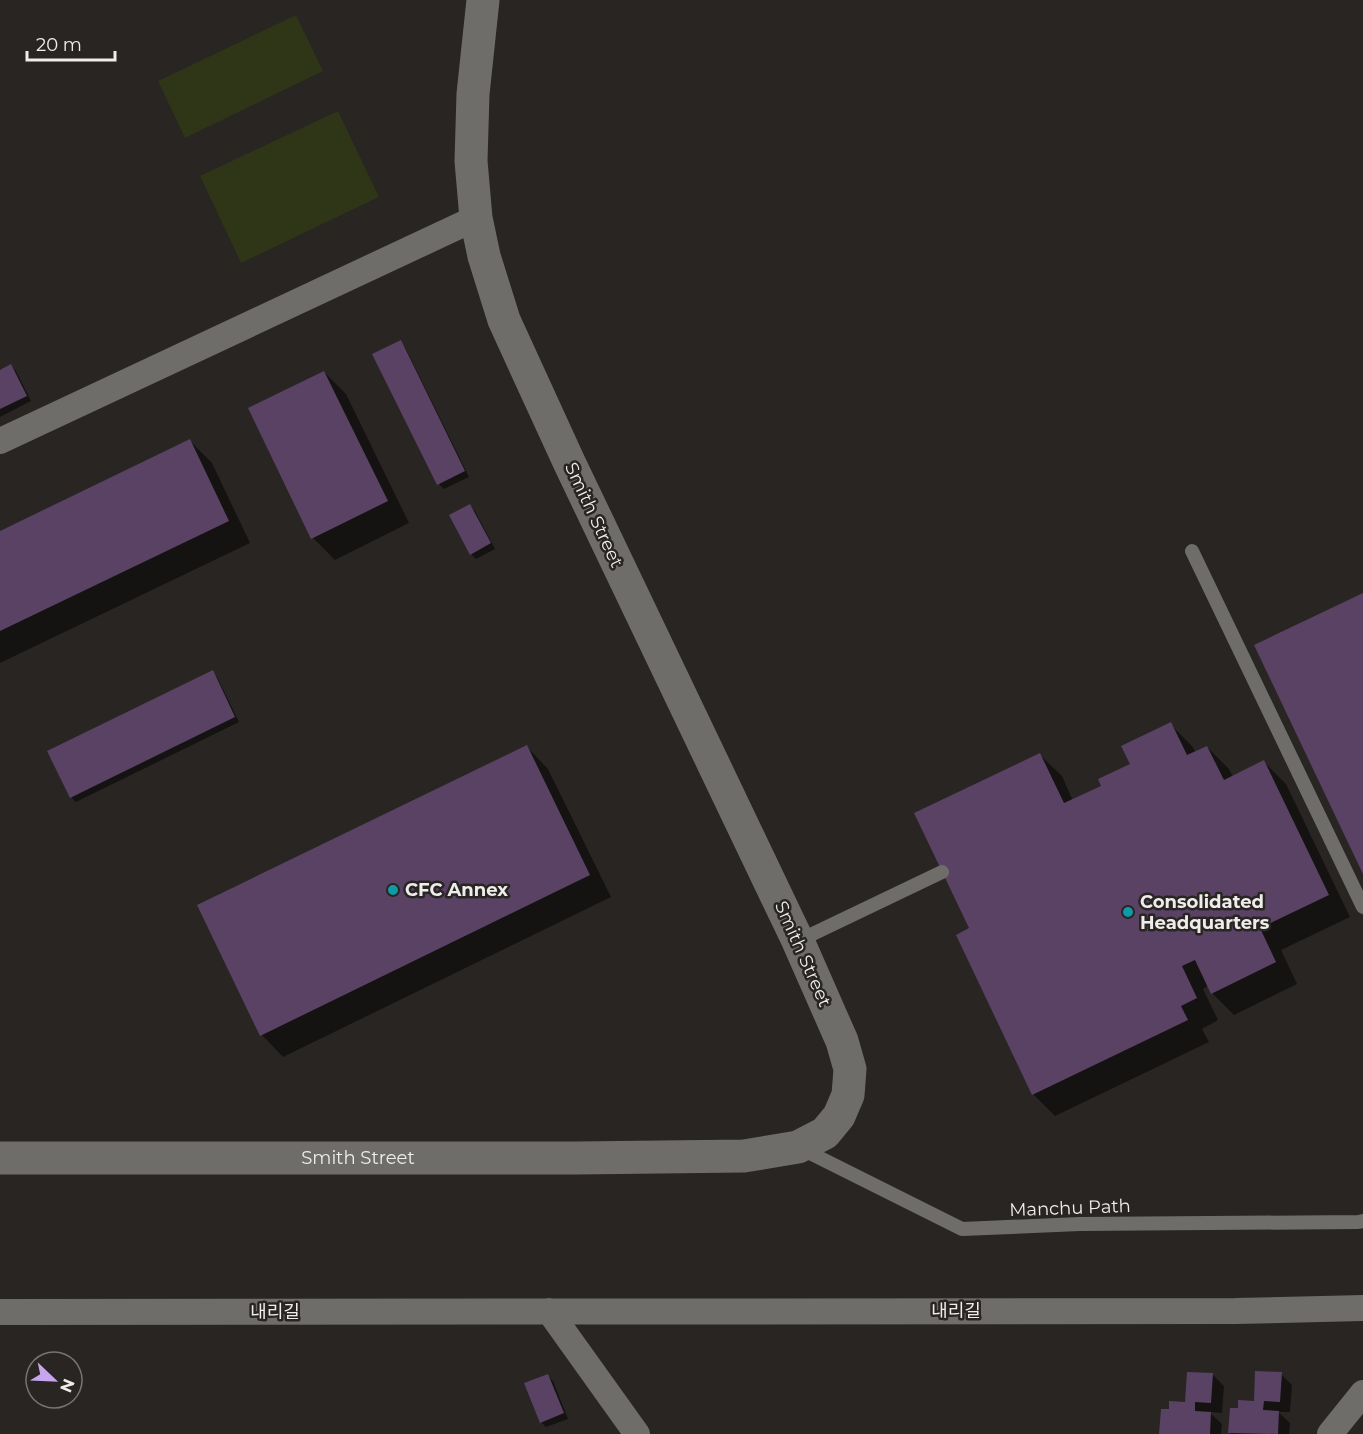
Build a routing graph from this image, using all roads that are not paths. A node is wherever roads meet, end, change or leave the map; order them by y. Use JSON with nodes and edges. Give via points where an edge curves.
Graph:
{"nodes":[{"id":1,"x":483,"y":0,"type":"edge"},
{"id":2,"x":476,"y":218,"type":"junction"},
{"id":3,"x":0,"y":441,"type":"edge"},
{"id":4,"x":1192,"y":551,"type":"dead end"},
{"id":5,"x":942,"y":872,"type":"dead end"},
{"id":6,"x":1363,"y":907,"type":"edge"},
{"id":7,"x":798,"y":941,"type":"junction"},
{"id":8,"x":798,"y":1147,"type":"junction"},
{"id":9,"x":0,"y":1158,"type":"edge"},
{"id":10,"x":1363,"y":1221,"type":"edge"},
{"id":11,"x":1363,"y":1308,"type":"edge"},
{"id":12,"x":549,"y":1311,"type":"junction"},
{"id":13,"x":0,"y":1312,"type":"edge"},
{"id":14,"x":1363,"y":1393,"type":"edge"},
{"id":15,"x":637,"y":1434,"type":"edge"},
{"id":16,"x":1330,"y":1434,"type":"edge"}],
"edges":[{"from":1,"to":2,"type":"street","name":"Smith Street","via":[[473,94],[471,161]]},
{"from":2,"to":3,"type":"street"},
{"from":2,"to":7,"type":"street","name":"Smith Street","via":[[504,320]]},
{"from":4,"to":6,"type":"lane"},
{"from":5,"to":7,"type":"lane"},
{"from":7,"to":8,"type":"street","name":"Smith Street","via":[[842,1041],[850,1069],[848,1095],[839,1116],[825,1133]]},
{"from":8,"to":9,"type":"street","name":"Smith Street","via":[[744,1156],[600,1158]]},
{"from":8,"to":10,"type":"lane","name":"Manchu Path","via":[[962,1229]]},
{"from":11,"to":12,"type":"street","name":"내리길"},
{"from":12,"to":13,"type":"street","name":"내리길"},
{"from":12,"to":15,"type":"street"},
{"from":14,"to":16,"type":"street"}]}
